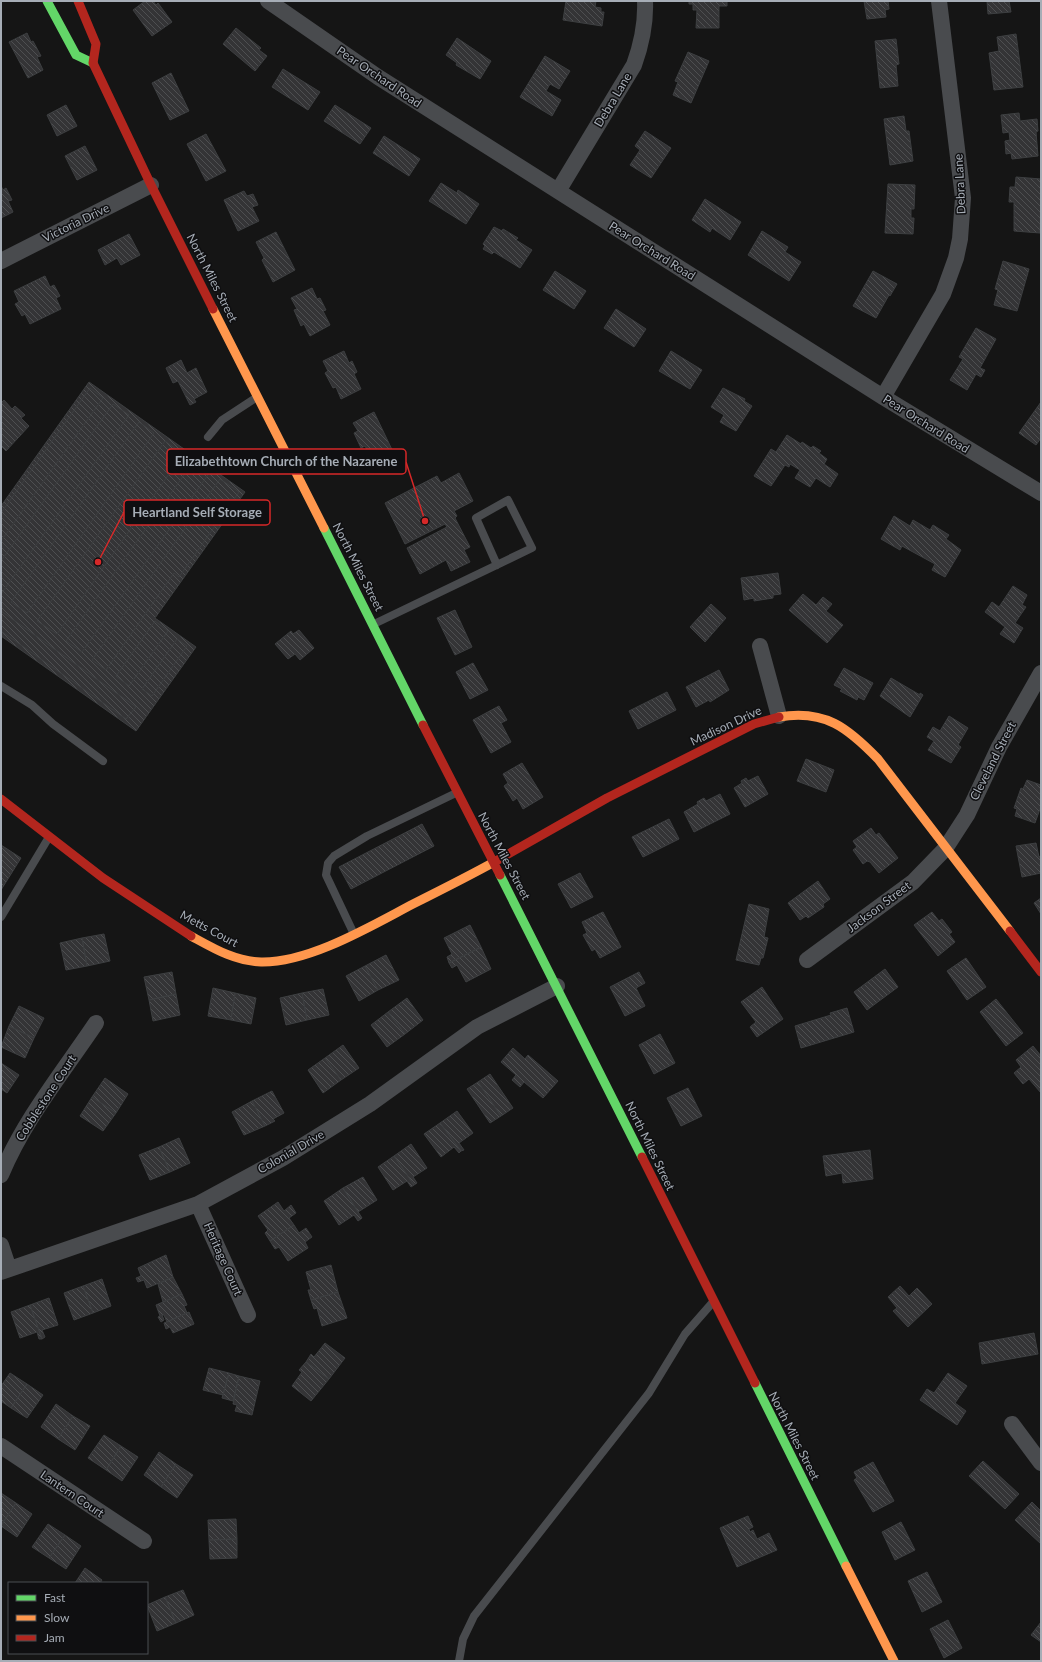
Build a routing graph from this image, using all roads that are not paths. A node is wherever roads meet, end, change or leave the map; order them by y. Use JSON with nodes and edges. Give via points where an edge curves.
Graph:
{"nodes":[{"id":1,"x":47,"y":1,"type":"edge"},
{"id":2,"x":78,"y":1,"type":"edge"},
{"id":3,"x":268,"y":1,"type":"edge"},
{"id":4,"x":645,"y":1,"type":"edge"},
{"id":5,"x":939,"y":1,"type":"edge"},
{"id":6,"x":93,"y":63,"type":"junction"},
{"id":7,"x":151,"y":185,"type":"junction"},
{"id":8,"x":558,"y":191,"type":"junction"},
{"id":9,"x":1,"y":261,"type":"edge"},
{"id":10,"x":258,"y":397,"type":"junction"},
{"id":11,"x":883,"y":397,"type":"junction"},
{"id":12,"x":208,"y":437,"type":"dead end"},
{"id":13,"x":1041,"y":494,"type":"edge"},
{"id":14,"x":497,"y":565,"type":"junction"},
{"id":15,"x":374,"y":624,"type":"junction"},
{"id":16,"x":760,"y":646,"type":"dead end"},
{"id":17,"x":1041,"y":673,"type":"edge"},
{"id":18,"x":1,"y":686,"type":"edge"},
{"id":19,"x":778,"y":716,"type":"junction"},
{"id":20,"x":103,"y":760,"type":"dead end"},
{"id":21,"x":457,"y":792,"type":"junction"},
{"id":22,"x":1,"y":799,"type":"edge"},
{"id":23,"x":50,"y":837,"type":"junction"},
{"id":24,"x":945,"y":849,"type":"junction"},
{"id":25,"x":494,"y":862,"type":"junction"},
{"id":26,"x":1,"y":917,"type":"edge"},
{"id":27,"x":354,"y":934,"type":"junction"},
{"id":28,"x":807,"y":960,"type":"dead end"},
{"id":29,"x":1041,"y":972,"type":"edge"},
{"id":30,"x":557,"y":986,"type":"junction"},
{"id":31,"x":96,"y":1023,"type":"dead end"},
{"id":32,"x":1,"y":1175,"type":"edge"},
{"id":33,"x":198,"y":1204,"type":"junction"},
{"id":34,"x":1,"y":1245,"type":"edge"},
{"id":35,"x":5,"y":1271,"type":"edge"},
{"id":36,"x":713,"y":1301,"type":"junction"},
{"id":37,"x":248,"y":1315,"type":"dead end"},
{"id":38,"x":1012,"y":1424,"type":"dead end"},
{"id":39,"x":1,"y":1446,"type":"edge"},
{"id":40,"x":1041,"y":1463,"type":"edge"},
{"id":41,"x":144,"y":1541,"type":"dead end"},
{"id":42,"x":459,"y":1661,"type":"edge"},
{"id":43,"x":894,"y":1661,"type":"edge"}],
"edges":[{"from":1,"to":6,"type":"main road","via":[[76,55]]},
{"from":2,"to":6,"type":"main road","via":[[96,44]]},
{"from":3,"to":8,"type":"street","name":"Pear Orchard Road","via":[[378,77]]},
{"from":4,"to":8,"type":"street","name":"Debra Lane","via":[[643,42],[634,65]]},
{"from":5,"to":11,"type":"street","name":"Debra Lane","via":[[963,198],[960,238],[943,294]]},
{"from":6,"to":7,"type":"main road","name":"North Miles Street"},
{"from":7,"to":9,"type":"street","name":"Victoria Drive"},
{"from":7,"to":10,"type":"main road","name":"North Miles Street"},
{"from":8,"to":11,"type":"street","name":"Pear Orchard Road"},
{"from":10,"to":12,"type":"lane","via":[[222,420]]},
{"from":10,"to":15,"type":"main road","name":"North Miles Street"},
{"from":11,"to":13,"type":"street","name":"Pear Orchard Road"},
{"from":14,"to":14,"type":"lane","via":[[532,548],[508,500],[476,518]]},
{"from":14,"to":15,"type":"lane"},
{"from":15,"to":21,"type":"main road","name":"North Miles Street"},
{"from":16,"to":19,"type":"street"},
{"from":17,"to":24,"type":"street","name":"Cleveland Street","via":[[999,747],[967,815]]},
{"from":18,"to":20,"type":"lane","via":[[32,705],[53,724]]},
{"from":19,"to":24,"type":"main road","name":"Madison Drive","via":[[820,716],[841,725],[860,739],[898,783]]},
{"from":19,"to":25,"type":"main road","name":"Madison Drive","via":[[754,724],[607,798]]},
{"from":21,"to":25,"type":"main road","name":"North Miles Street"},
{"from":21,"to":27,"type":"lane","via":[[367,836],[334,856],[328,863],[326,875]]},
{"from":22,"to":23,"type":"main road","name":"Metts Court"},
{"from":23,"to":26,"type":"lane"},
{"from":23,"to":27,"type":"main road","name":"Metts Court","via":[[103,878],[221,953],[240,959],[266,962],[299,957]]},
{"from":24,"to":28,"type":"street","name":"Jackson Street","via":[[913,882]]},
{"from":24,"to":29,"type":"main road","name":"Madison Drive"},
{"from":25,"to":27,"type":"main road","name":"Metts Court"},
{"from":25,"to":30,"type":"main road","name":"North Miles Street"},
{"from":30,"to":33,"type":"street","name":"Colonial Drive","via":[[477,1027],[370,1104],[283,1158]]},
{"from":30,"to":36,"type":"main road","name":"North Miles Street"},
{"from":31,"to":32,"type":"street","name":"Cobblestone Court","via":[[24,1129]]},
{"from":33,"to":35,"type":"street","name":"Colonial Drive"},
{"from":33,"to":37,"type":"street","name":"Heritage Court"},
{"from":34,"to":35,"type":"street"},
{"from":36,"to":42,"type":"lane","via":[[686,1334],[649,1393],[474,1616],[463,1640]]},
{"from":36,"to":43,"type":"main road","name":"North Miles Street"},
{"from":38,"to":40,"type":"street"},
{"from":39,"to":41,"type":"street","name":"Lantern Court"}]}
